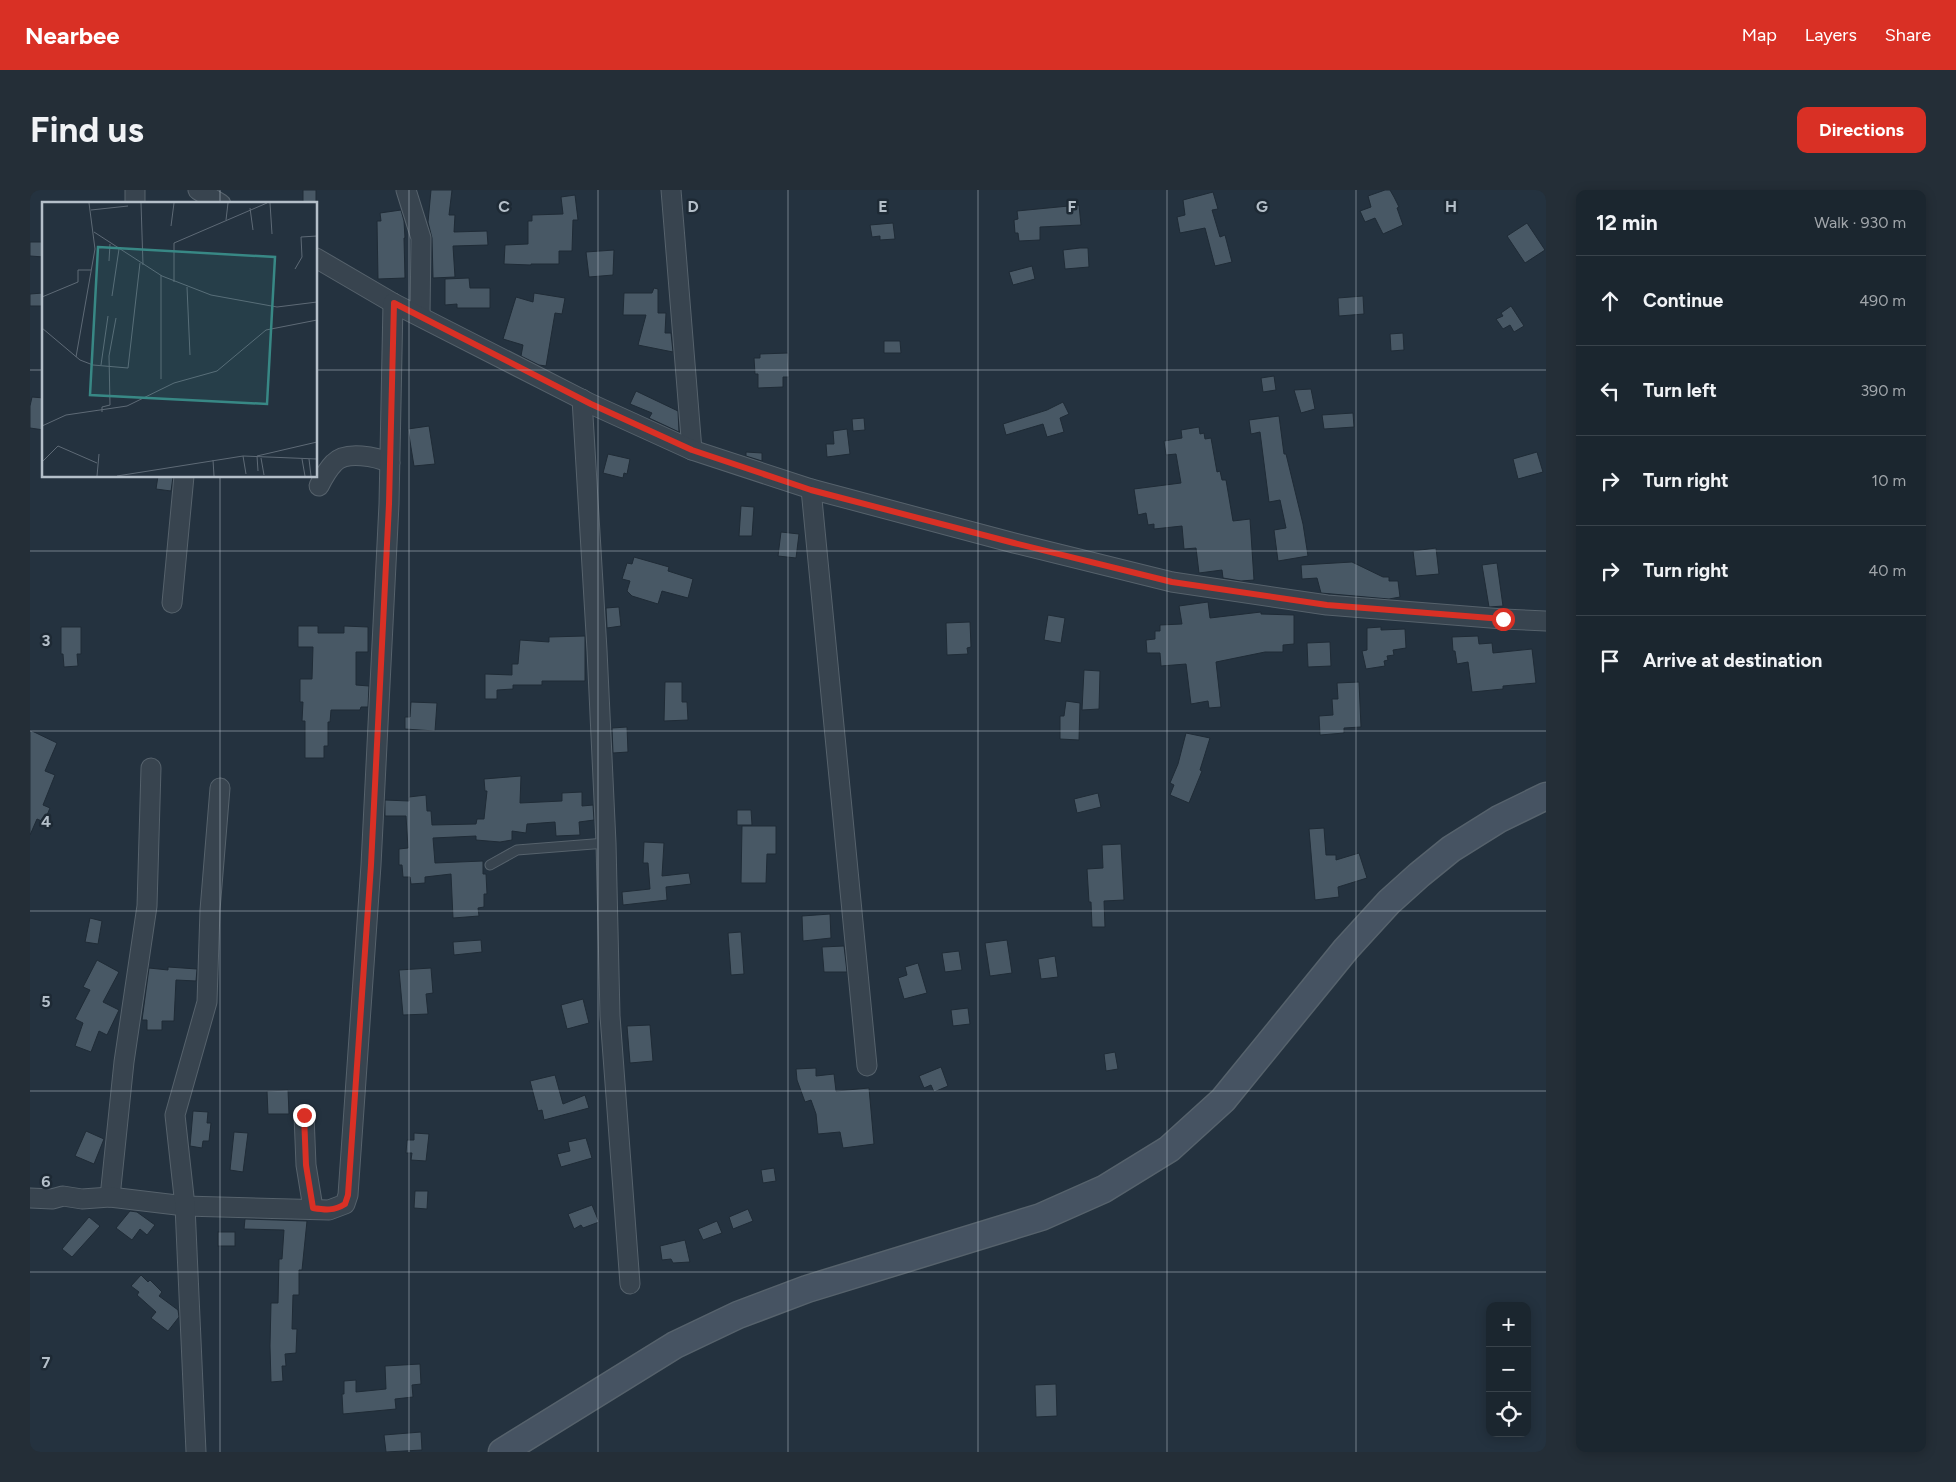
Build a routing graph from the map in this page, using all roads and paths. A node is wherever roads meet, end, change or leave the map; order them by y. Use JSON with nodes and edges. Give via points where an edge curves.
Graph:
{"nodes":[{"id":1,"x":406,"y":190,"type":"edge"},
{"id":2,"x":672,"y":190,"type":"edge"},
{"id":3,"x":318,"y":259,"type":"edge"},
{"id":4,"x":394,"y":303,"type":"junction"},
{"id":5,"x":420,"y":316,"type":"junction"},
{"id":6,"x":582,"y":399,"type":"junction"},
{"id":7,"x":692,"y":450,"type":"junction"},
{"id":8,"x":390,"y":463,"type":"junction"},
{"id":9,"x":184,"y":478,"type":"edge"},
{"id":10,"x":319,"y":486,"type":"dead end"},
{"id":11,"x":811,"y":490,"type":"junction"},
{"id":12,"x":172,"y":603,"type":"dead end"},
{"id":13,"x":1546,"y":621,"type":"edge"},
{"id":14,"x":151,"y":768,"type":"dead end"},
{"id":15,"x":220,"y":788,"type":"dead end"},
{"id":16,"x":1546,"y":796,"type":"edge"},
{"id":17,"x":606,"y":843,"type":"junction"},
{"id":18,"x":490,"y":865,"type":"dead end"},
{"id":19,"x":867,"y":1066,"type":"dead end"},
{"id":20,"x":304,"y":1115,"type":"dead end"},
{"id":21,"x":110,"y":1197,"type":"junction"},
{"id":22,"x":30,"y":1198,"type":"edge"},
{"id":23,"x":185,"y":1206,"type":"junction"},
{"id":24,"x":313,"y":1208,"type":"junction"},
{"id":25,"x":630,"y":1284,"type":"dead end"},
{"id":26,"x":196,"y":1452,"type":"edge"},
{"id":27,"x":502,"y":1452,"type":"edge"}],
"edges":[{"from":1,"to":5,"type":"street","via":[[421,238]]},
{"from":2,"to":7,"type":"street"},
{"from":3,"to":4,"type":"street"},
{"from":4,"to":5,"type":"street"},
{"from":4,"to":8,"type":"street"},
{"from":5,"to":6,"type":"street"},
{"from":6,"to":7,"type":"street"},
{"from":6,"to":17,"type":"street"},
{"from":7,"to":11,"type":"street"},
{"from":8,"to":10,"type":"street","via":[[377,457],[345,457],[335,461]]},
{"from":8,"to":24,"type":"street","via":[[371,865],[348,1195],[345,1204],[338,1208]]},
{"from":9,"to":12,"type":"street"},
{"from":11,"to":13,"type":"street","via":[[1172,582],[1327,605]]},
{"from":11,"to":19,"type":"street"},
{"from":14,"to":21,"type":"street","via":[[147,906],[124,1062]]},
{"from":15,"to":23,"type":"street","via":[[210,910],[207,1002],[175,1115]]},
{"from":16,"to":27,"type":"main road","via":[[1499,819],[1451,849],[1389,902],[1346,949],[1223,1100],[1169,1149],[1104,1189],[1041,1217],[807,1289],[738,1316],[675,1345]]},
{"from":17,"to":18,"type":"lane","via":[[517,850]]},
{"from":17,"to":25,"type":"street","via":[[610,1016]]},
{"from":20,"to":24,"type":"street","via":[[306,1165]]},
{"from":21,"to":22,"type":"street"},
{"from":21,"to":23,"type":"street"},
{"from":23,"to":24,"type":"street"},
{"from":23,"to":26,"type":"street"}]}
